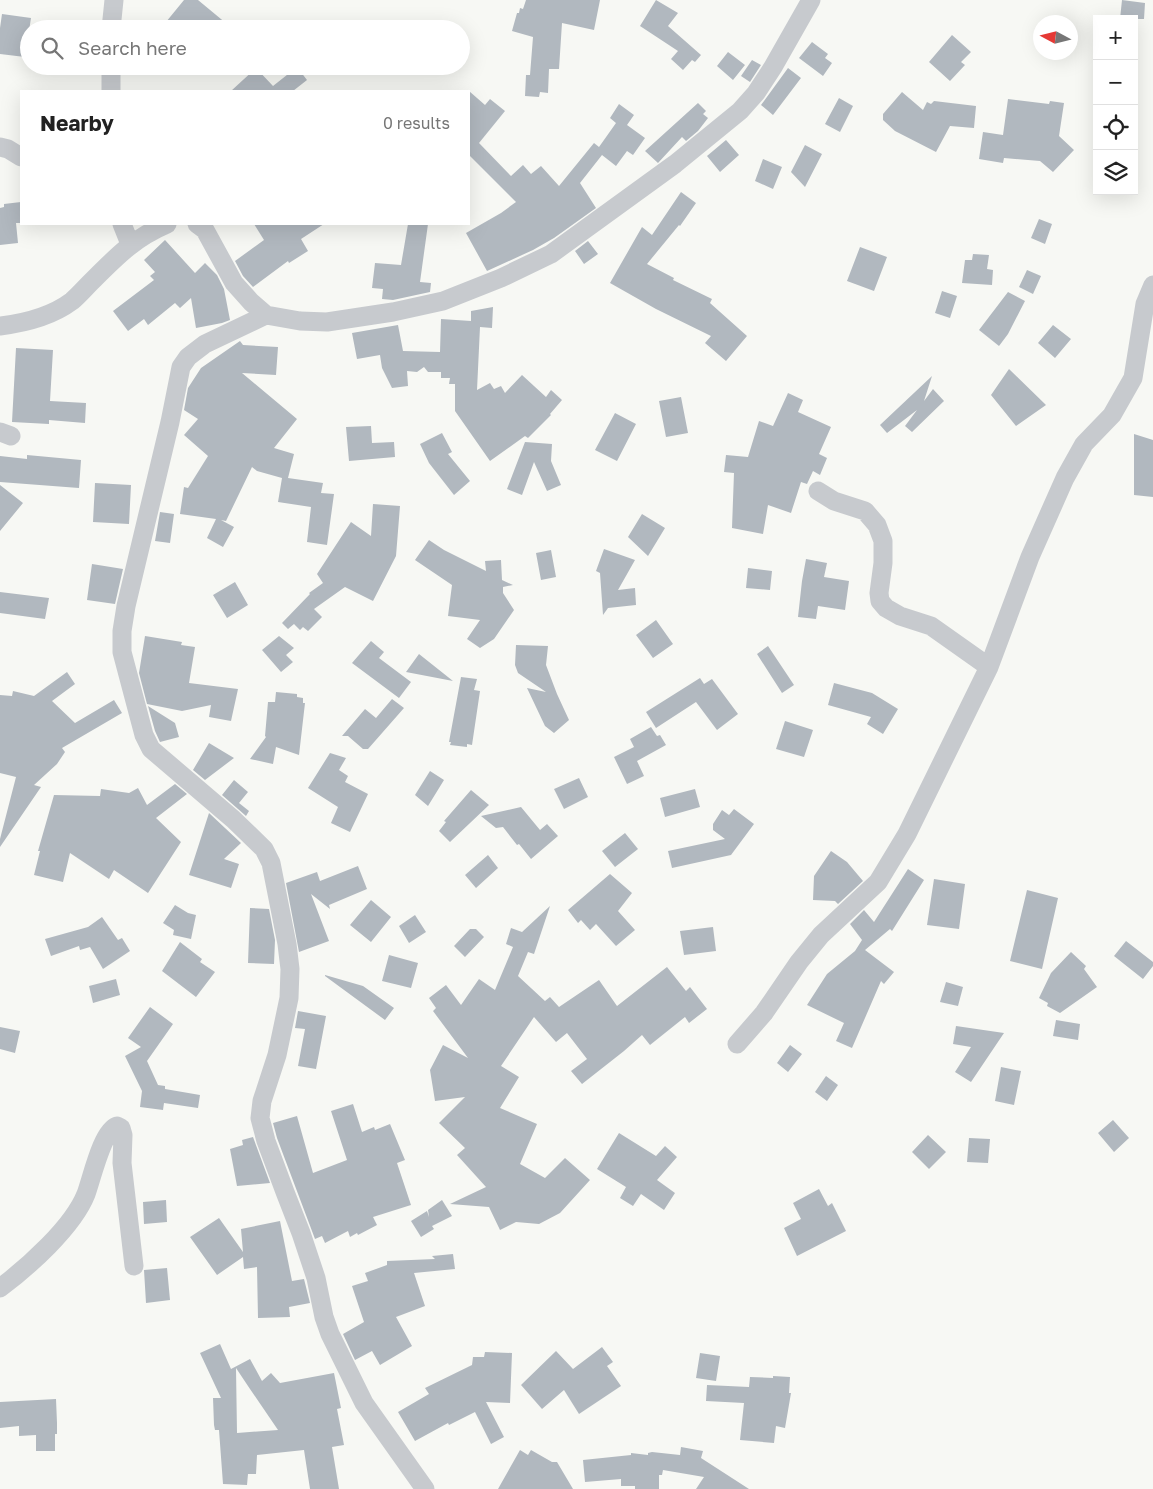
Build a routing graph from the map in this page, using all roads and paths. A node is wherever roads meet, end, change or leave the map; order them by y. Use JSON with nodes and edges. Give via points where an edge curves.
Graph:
{"nodes":[{"id":1,"x":113,"y":0,"type":"edge"},
{"id":2,"x":811,"y":0,"type":"edge"},
{"id":3,"x":112,"y":20,"type":"edge"},
{"id":4,"x":111,"y":75,"type":"edge"},
{"id":5,"x":111,"y":90,"type":"edge"},
{"id":6,"x":0,"y":148,"type":"edge"},
{"id":7,"x":20,"y":156,"type":"edge"},
{"id":8,"x":122,"y":225,"type":"edge"},
{"id":9,"x":165,"y":225,"type":"edge"},
{"id":10,"x":198,"y":225,"type":"edge"},
{"id":11,"x":130,"y":244,"type":"junction"},
{"id":12,"x":1153,"y":285,"type":"edge"},
{"id":13,"x":266,"y":315,"type":"junction"},
{"id":14,"x":0,"y":326,"type":"edge"},
{"id":15,"x":818,"y":491,"type":"dead end"},
{"id":16,"x":989,"y":667,"type":"junction"},
{"id":17,"x":737,"y":1044,"type":"dead end"},
{"id":18,"x":134,"y":1266,"type":"dead end"},
{"id":19,"x":0,"y":1288,"type":"edge"},
{"id":20,"x":424,"y":1489,"type":"edge"}],
"edges":[{"from":1,"to":3,"type":"street"},
{"from":2,"to":13,"type":"street","via":[[773,67],[740,111],[551,254],[443,301],[393,312],[327,322]]},
{"from":4,"to":5,"type":"street"},
{"from":6,"to":7,"type":"street"},
{"from":8,"to":11,"type":"street"},
{"from":9,"to":11,"type":"street"},
{"from":10,"to":13,"type":"street","via":[[205,230],[234,284]]},
{"from":11,"to":14,"type":"street","via":[[63,307],[32,320]]},
{"from":12,"to":16,"type":"street","via":[[1145,304],[1134,378],[1112,415],[1084,444],[1065,478],[1030,557]]},
{"from":13,"to":20,"type":"street","via":[[205,344],[181,367],[126,606],[122,652],[144,735],[151,749],[233,819],[264,849],[271,863],[287,944],[289,998],[260,1118],[316,1278],[330,1334],[364,1403]]},
{"from":15,"to":16,"type":"street","via":[[834,501],[865,512],[877,525],[883,541],[879,593],[886,608],[931,626]]},
{"from":16,"to":17,"type":"street","via":[[907,834],[878,882],[822,935]]},
{"from":18,"to":19,"type":"street","via":[[122,1163],[124,1136],[122,1128],[117,1126],[104,1140],[85,1197],[72,1218],[48,1245]]}]}
